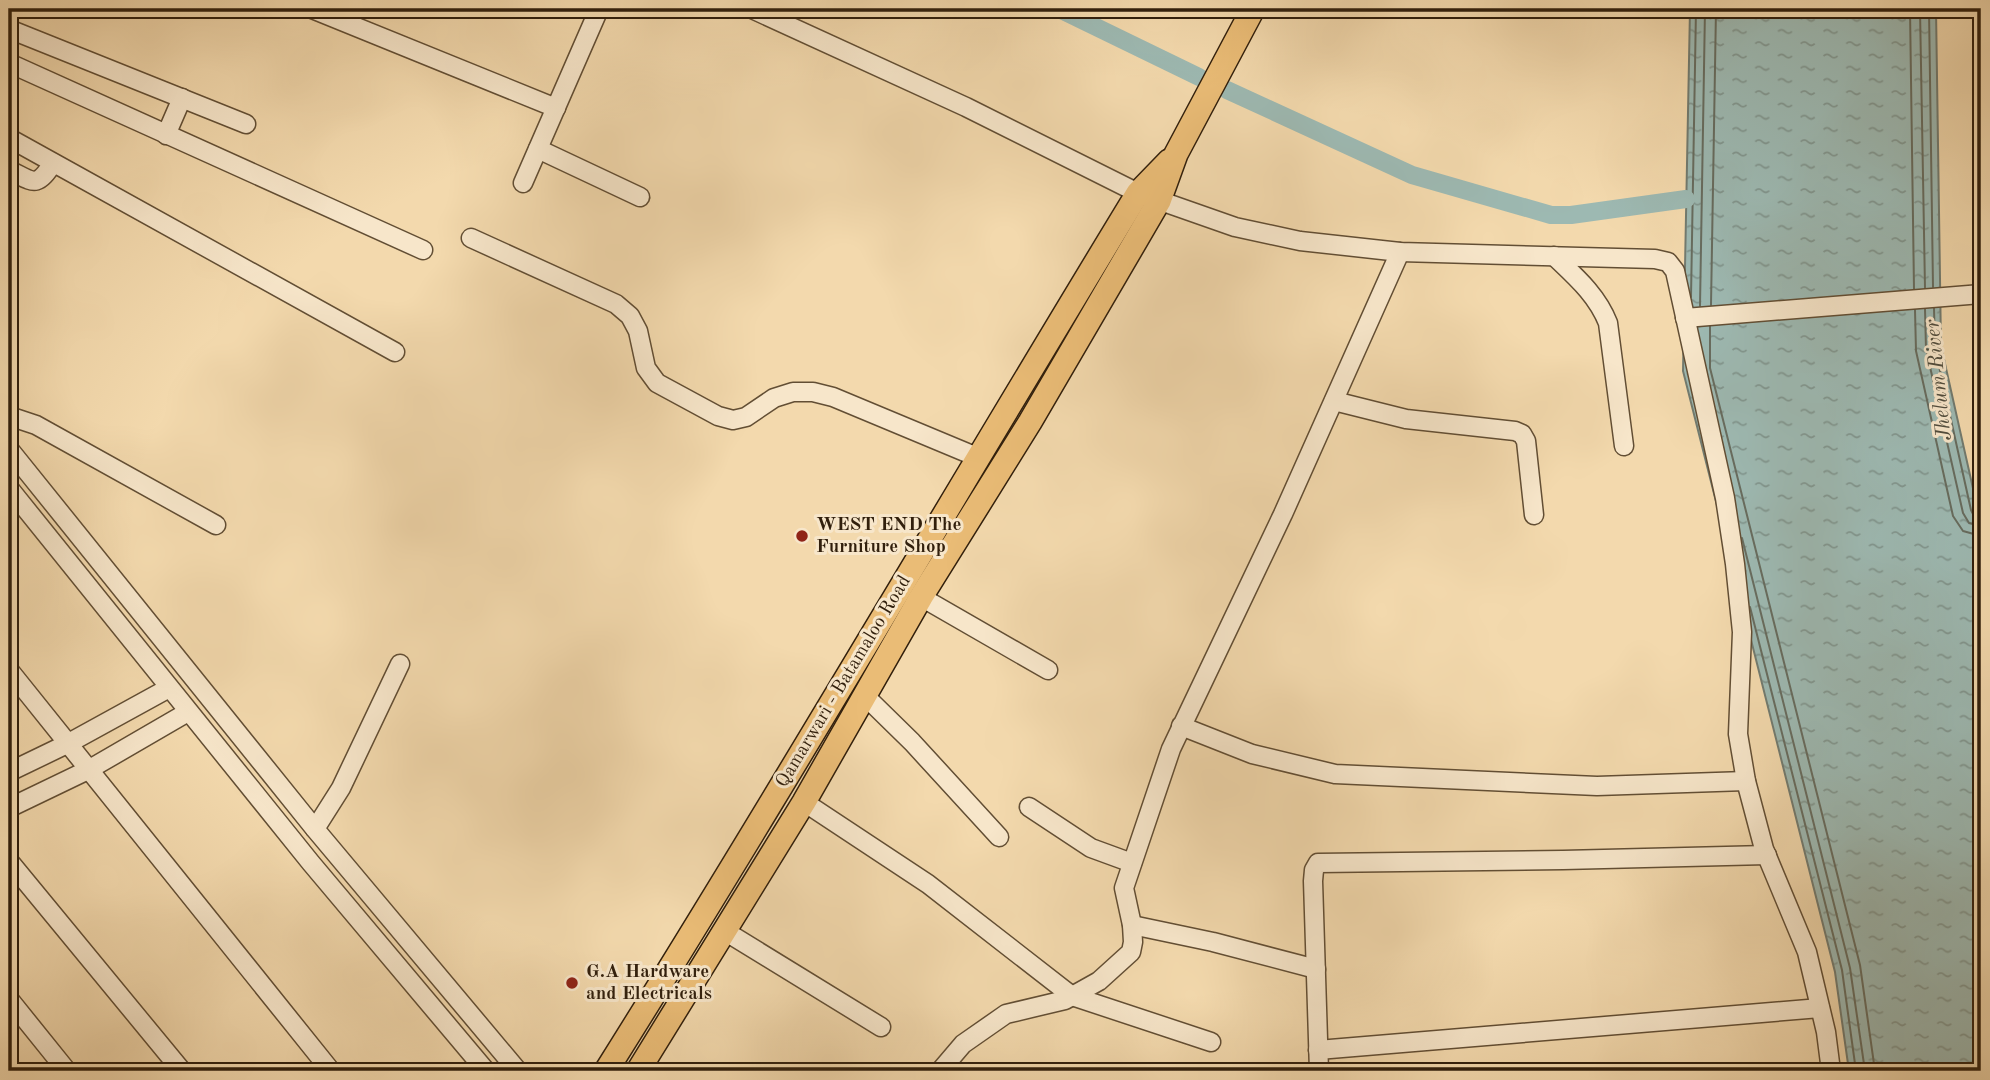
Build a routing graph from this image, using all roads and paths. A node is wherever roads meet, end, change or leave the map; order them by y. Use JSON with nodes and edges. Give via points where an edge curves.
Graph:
{"nodes":[{"id":1,"x":312,"y":9,"type":"edge"},
{"id":2,"x":598,"y":9,"type":"edge"},
{"id":3,"x":752,"y":9,"type":"edge"},
{"id":4,"x":1253,"y":9,"type":"edge"},
{"id":5,"x":9,"y":29,"type":"edge"},
{"id":6,"x":9,"y":63,"type":"edge"},
{"id":7,"x":182,"y":98,"type":"junction"},
{"id":8,"x":556,"y":108,"type":"junction"},
{"id":9,"x":246,"y":124,"type":"dead end"},
{"id":10,"x":166,"y":135,"type":"junction"},
{"id":11,"x":9,"y":138,"type":"edge"},
{"id":12,"x":538,"y":149,"type":"junction"},
{"id":13,"x":53,"y":163,"type":"junction"},
{"id":14,"x":9,"y":170,"type":"edge"},
{"id":15,"x":523,"y":184,"type":"dead end"},
{"id":16,"x":640,"y":197,"type":"dead end"},
{"id":17,"x":1148,"y":197,"type":"junction"},
{"id":18,"x":471,"y":238,"type":"dead end"},
{"id":19,"x":423,"y":250,"type":"dead end"},
{"id":20,"x":1400,"y":253,"type":"junction"},
{"id":21,"x":1554,"y":256,"type":"junction"},
{"id":22,"x":1973,"y":294,"type":"edge"},
{"id":23,"x":1691,"y":316,"type":"junction"},
{"id":24,"x":395,"y":352,"type":"dead end"},
{"id":25,"x":1334,"y":401,"type":"junction"},
{"id":26,"x":9,"y":416,"type":"edge"},
{"id":27,"x":1624,"y":446,"type":"dead end"},
{"id":28,"x":9,"y":449,"type":"edge"},
{"id":29,"x":977,"y":457,"type":"junction"},
{"id":30,"x":9,"y":488,"type":"edge"},
{"id":31,"x":1535,"y":515,"type":"dead end"},
{"id":32,"x":216,"y":525,"type":"dead end"},
{"id":33,"x":920,"y":597,"type":"junction"},
{"id":34,"x":400,"y":663,"type":"dead end"},
{"id":35,"x":9,"y":670,"type":"edge"},
{"id":36,"x":1048,"y":670,"type":"dead end"},
{"id":37,"x":169,"y":688,"type":"junction"},
{"id":38,"x":864,"y":695,"type":"junction"},
{"id":39,"x":188,"y":712,"type":"junction"},
{"id":40,"x":1181,"y":726,"type":"junction"},
{"id":41,"x":67,"y":744,"type":"junction"},
{"id":42,"x":88,"y":770,"type":"junction"},
{"id":43,"x":9,"y":772,"type":"edge"},
{"id":44,"x":1746,"y":781,"type":"junction"},
{"id":45,"x":804,"y":802,"type":"junction"},
{"id":46,"x":1029,"y":807,"type":"dead end"},
{"id":47,"x":9,"y":808,"type":"edge"},
{"id":48,"x":314,"y":829,"type":"junction"},
{"id":49,"x":999,"y":837,"type":"dead end"},
{"id":50,"x":1767,"y":855,"type":"junction"},
{"id":51,"x":9,"y":861,"type":"edge"},
{"id":52,"x":1132,"y":863,"type":"junction"},
{"id":53,"x":1132,"y":925,"type":"junction"},
{"id":54,"x":723,"y":930,"type":"junction"},
{"id":55,"x":1315,"y":969,"type":"junction"},
{"id":56,"x":1072,"y":996,"type":"junction"},
{"id":57,"x":9,"y":999,"type":"edge"},
{"id":58,"x":1820,"y":1008,"type":"junction"},
{"id":59,"x":881,"y":1027,"type":"dead end"},
{"id":60,"x":1211,"y":1042,"type":"dead end"},
{"id":61,"x":1318,"y":1050,"type":"junction"},
{"id":62,"x":643,"y":1070,"type":"edge"},
{"id":63,"x":67,"y":1071,"type":"edge"},
{"id":64,"x":182,"y":1071,"type":"edge"},
{"id":65,"x":331,"y":1071,"type":"edge"},
{"id":66,"x":486,"y":1071,"type":"edge"},
{"id":67,"x":518,"y":1071,"type":"edge"},
{"id":68,"x":606,"y":1071,"type":"edge"},
{"id":69,"x":940,"y":1071,"type":"edge"},
{"id":70,"x":1319,"y":1071,"type":"edge"},
{"id":71,"x":1831,"y":1071,"type":"edge"}],
"edges":[{"from":1,"to":8,"type":"street"},
{"from":2,"to":8,"type":"street"},
{"from":3,"to":17,"type":"street"},
{"from":4,"to":17,"type":"main road","name":"Qamarwari - Batamaloo Road"},
{"from":5,"to":7,"type":"street"},
{"from":6,"to":10,"type":"street"},
{"from":7,"to":9,"type":"street"},
{"from":7,"to":10,"type":"street"},
{"from":8,"to":12,"type":"street"},
{"from":10,"to":19,"type":"street"},
{"from":11,"to":13,"type":"street"},
{"from":12,"to":15,"type":"street"},
{"from":12,"to":16,"type":"street"},
{"from":13,"to":14,"type":"street","via":[[37,181]]},
{"from":13,"to":24,"type":"street"},
{"from":17,"to":20,"type":"street","via":[[1235,227]]},
{"from":17,"to":29,"type":"main road","name":"Qamarwari - Batamaloo Road"},
{"from":17,"to":33,"type":"main road","name":"Qamarwari - Batamaloo Road","via":[[1030,422]]},
{"from":18,"to":29,"type":"street","via":[[616,304],[638,331],[646,368],[657,383],[718,416],[747,417],[774,398],[813,392]]},
{"from":20,"to":21,"type":"street"},
{"from":20,"to":25,"type":"street"},
{"from":21,"to":23,"type":"street","via":[[1668,262]]},
{"from":21,"to":27,"type":"street","via":[[1591,292],[1608,323]]},
{"from":22,"to":23,"type":"street"},
{"from":23,"to":44,"type":"street","via":[[1735,564],[1742,632],[1738,734]]},
{"from":25,"to":31,"type":"street","via":[[1406,419],[1522,434]]},
{"from":25,"to":40,"type":"street"},
{"from":26,"to":32,"type":"street","via":[[36,425]]},
{"from":28,"to":48,"type":"street"},
{"from":29,"to":68,"type":"main road","name":"Qamarwari - Batamaloo Road","via":[[777,796]]},
{"from":30,"to":37,"type":"street"},
{"from":33,"to":36,"type":"street"},
{"from":33,"to":38,"type":"main road","name":"Qamarwari - Batamaloo Road"},
{"from":34,"to":48,"type":"street","via":[[341,788]]},
{"from":35,"to":41,"type":"street"},
{"from":37,"to":39,"type":"street"},
{"from":37,"to":41,"type":"street"},
{"from":38,"to":45,"type":"main road","name":"Qamarwari - Batamaloo Road"},
{"from":38,"to":49,"type":"street"},
{"from":39,"to":42,"type":"street"},
{"from":39,"to":66,"type":"street"},
{"from":40,"to":44,"type":"street","via":[[1252,754],[1335,774],[1597,786]]},
{"from":40,"to":52,"type":"street"},
{"from":41,"to":42,"type":"street"},
{"from":41,"to":43,"type":"street"},
{"from":42,"to":47,"type":"street"},
{"from":42,"to":65,"type":"street"},
{"from":44,"to":50,"type":"street"},
{"from":45,"to":54,"type":"main road","name":"Qamarwari - Batamaloo Road"},
{"from":45,"to":56,"type":"street","via":[[928,884]]},
{"from":46,"to":52,"type":"street","via":[[1091,848]]},
{"from":48,"to":67,"type":"street"},
{"from":50,"to":55,"type":"street","via":[[1321,862],[1312,881]]},
{"from":50,"to":58,"type":"street","via":[[1807,952]]},
{"from":51,"to":64,"type":"street"},
{"from":52,"to":53,"type":"street","via":[[1124,888]]},
{"from":53,"to":55,"type":"street"},
{"from":53,"to":56,"type":"street","via":[[1128,956]]},
{"from":54,"to":59,"type":"street"},
{"from":54,"to":62,"type":"main road","name":"Qamarwari - Batamaloo Road"},
{"from":55,"to":61,"type":"street"},
{"from":56,"to":60,"type":"street"},
{"from":56,"to":69,"type":"street","via":[[1006,1014],[963,1044]]},
{"from":57,"to":63,"type":"street"},
{"from":58,"to":61,"type":"street"},
{"from":58,"to":71,"type":"street"},
{"from":61,"to":70,"type":"street"}]}
